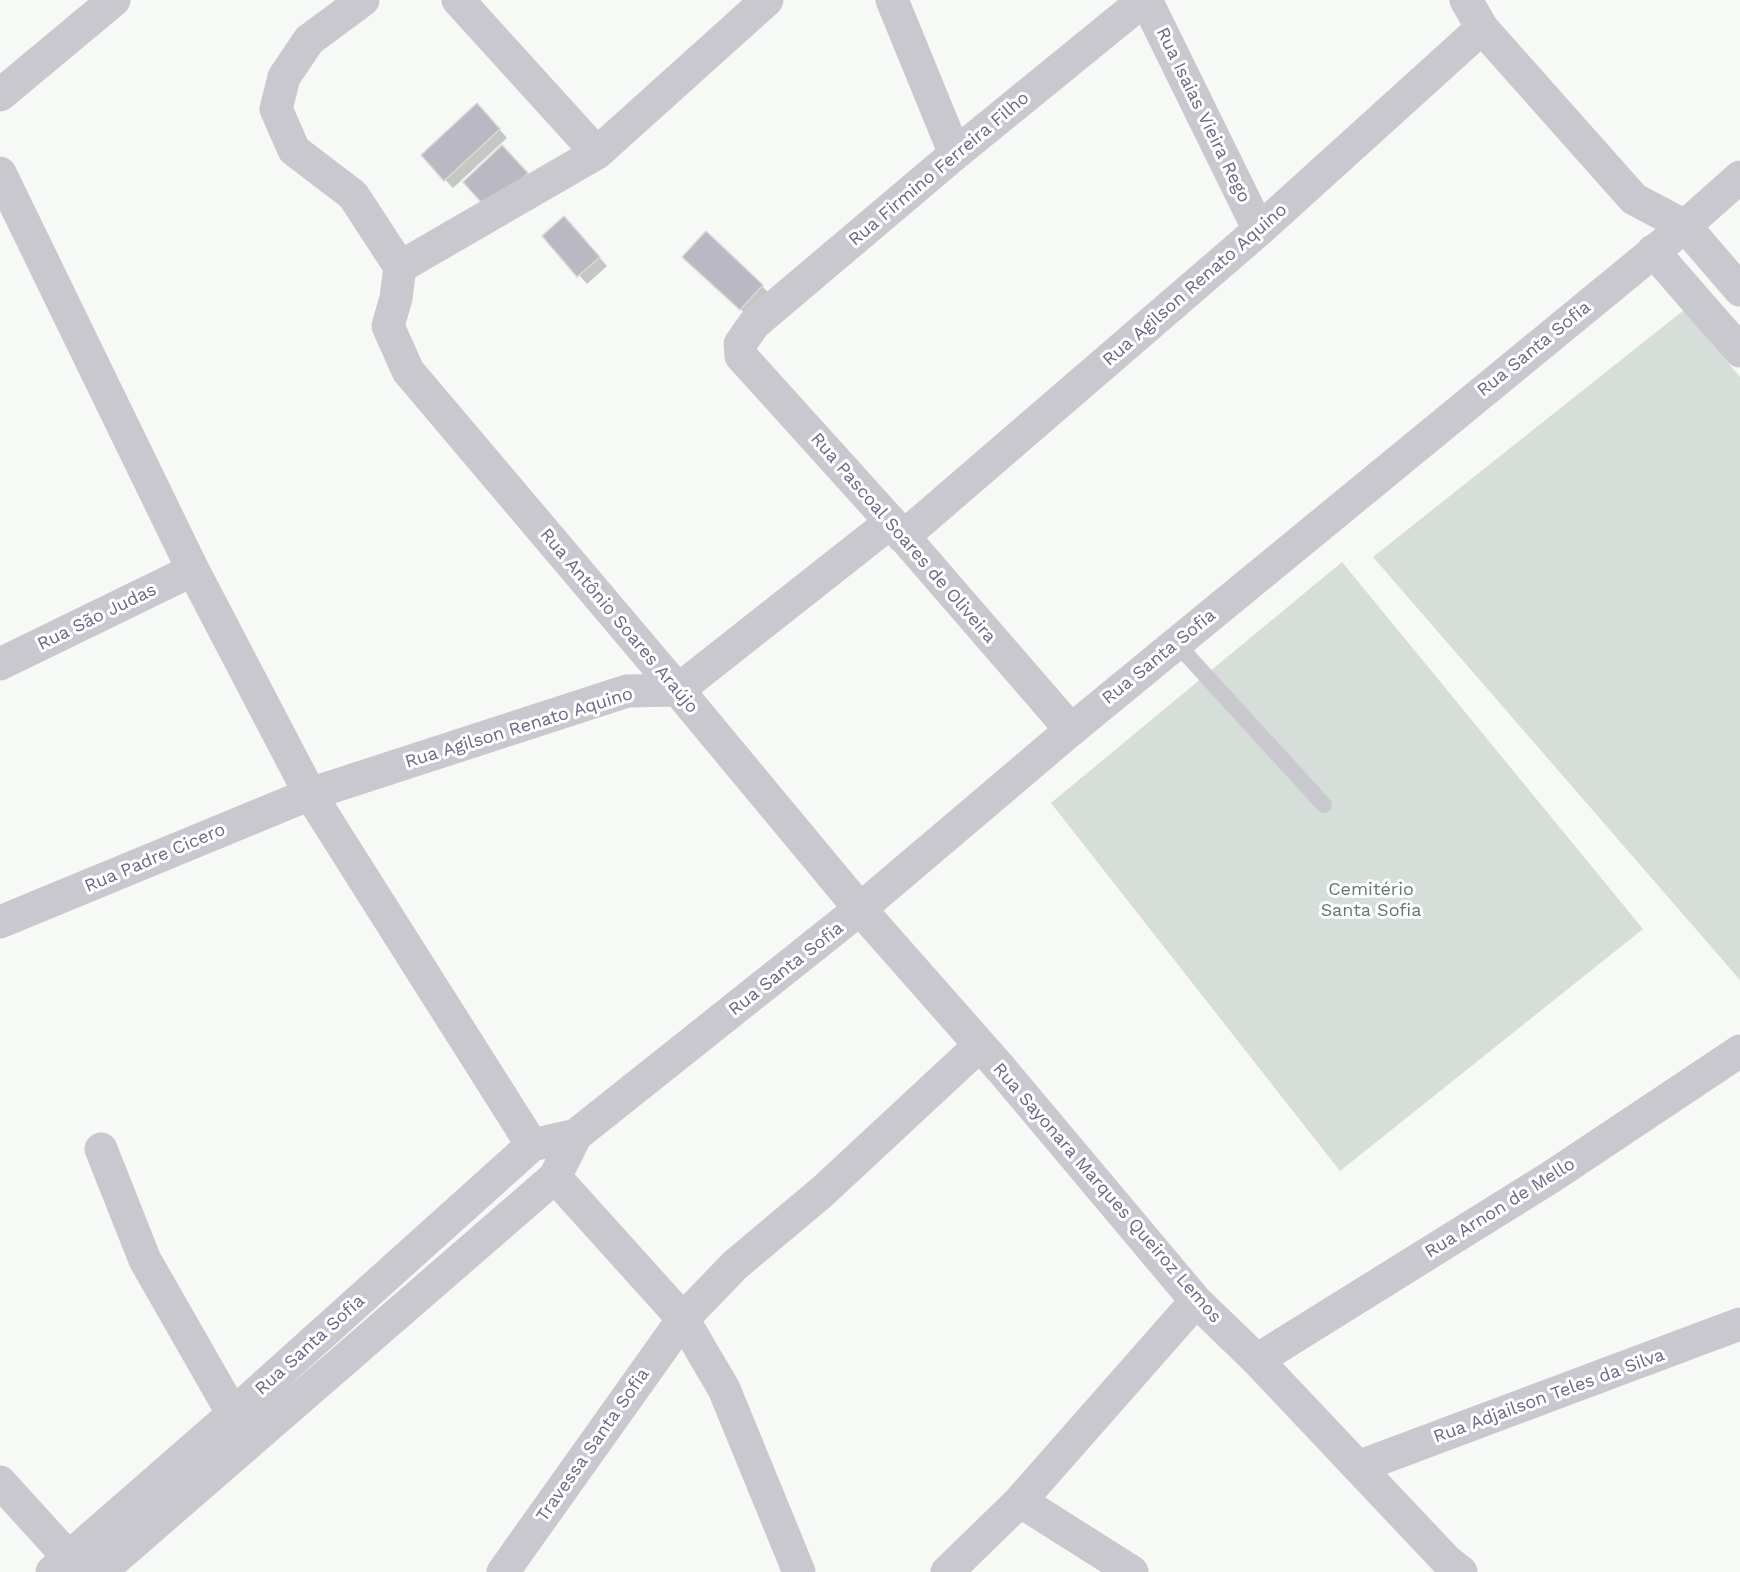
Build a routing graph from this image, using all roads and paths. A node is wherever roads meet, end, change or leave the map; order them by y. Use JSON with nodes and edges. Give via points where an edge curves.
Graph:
{"nodes":[{"id":1,"x":114,"y":0,"type":"edge"},
{"id":2,"x":363,"y":0,"type":"edge"},
{"id":3,"x":458,"y":0,"type":"edge"},
{"id":4,"x":767,"y":0,"type":"edge"},
{"id":5,"x":892,"y":0,"type":"edge"},
{"id":6,"x":1145,"y":0,"type":"edge"},
{"id":7,"x":1466,"y":0,"type":"edge"},
{"id":8,"x":1482,"y":28,"type":"junction"},
{"id":9,"x":0,"y":95,"type":"edge"},
{"id":10,"x":597,"y":153,"type":"junction"},
{"id":11,"x":955,"y":154,"type":"junction"},
{"id":12,"x":0,"y":172,"type":"edge"},
{"id":13,"x":1740,"y":177,"type":"edge"},
{"id":14,"x":1634,"y":199,"type":"junction"},
{"id":15,"x":1685,"y":226,"type":"junction"},
{"id":16,"x":1259,"y":230,"type":"junction"},
{"id":17,"x":1653,"y":250,"type":"junction"},
{"id":18,"x":400,"y":267,"type":"junction"},
{"id":19,"x":1740,"y":290,"type":"edge"},
{"id":20,"x":740,"y":344,"type":"joint"},
{"id":21,"x":1740,"y":351,"type":"edge"},
{"id":22,"x":897,"y":529,"type":"junction"},
{"id":23,"x":193,"y":570,"type":"junction"},
{"id":24,"x":1176,"y":643,"type":"junction"},
{"id":25,"x":0,"y":664,"type":"edge"},
{"id":26,"x":678,"y":690,"type":"junction"},
{"id":27,"x":1071,"y":730,"type":"junction"},
{"id":28,"x":310,"y":794,"type":"junction"},
{"id":29,"x":1324,"y":805,"type":"dead end"},
{"id":30,"x":860,"y":909,"type":"junction"},
{"id":31,"x":0,"y":922,"type":"edge"},
{"id":32,"x":979,"y":1046,"type":"junction"},
{"id":33,"x":1740,"y":1051,"type":"edge"},
{"id":34,"x":576,"y":1135,"type":"junction"},
{"id":35,"x":532,"y":1145,"type":"junction"},
{"id":36,"x":101,"y":1149,"type":"dead end"},
{"id":37,"x":555,"y":1177,"type":"junction"},
{"id":38,"x":1196,"y":1301,"type":"junction"},
{"id":39,"x":683,"y":1319,"type":"junction"},
{"id":40,"x":1740,"y":1324,"type":"edge"},
{"id":41,"x":1257,"y":1359,"type":"junction"},
{"id":42,"x":233,"y":1414,"type":"junction"},
{"id":43,"x":253,"y":1439,"type":"junction"},
{"id":44,"x":1358,"y":1467,"type":"junction"},
{"id":45,"x":0,"y":1482,"type":"edge"},
{"id":46,"x":1020,"y":1501,"type":"junction"},
{"id":47,"x":68,"y":1567,"type":"edge"},
{"id":48,"x":100,"y":1572,"type":"edge"},
{"id":49,"x":503,"y":1572,"type":"edge"},
{"id":50,"x":799,"y":1572,"type":"edge"},
{"id":51,"x":947,"y":1572,"type":"edge"},
{"id":52,"x":1132,"y":1572,"type":"edge"},
{"id":53,"x":1461,"y":1572,"type":"edge"}],
"edges":[{"from":1,"to":9,"type":"street"},
{"from":2,"to":18,"type":"street","via":[[309,40],[284,77],[276,109],[294,150],[353,195]]},
{"from":3,"to":10,"type":"street"},
{"from":4,"to":10,"type":"street"},
{"from":5,"to":11,"type":"street"},
{"from":6,"to":11,"type":"street","name":"Rua Firmino Ferreira Filho"},
{"from":6,"to":16,"type":"street","name":"Rua Isaias Vieira Rego"},
{"from":7,"to":8,"type":"street"},
{"from":8,"to":14,"type":"street"},
{"from":8,"to":16,"type":"street","name":"Rua Agilson Renato Aquino"},
{"from":10,"to":18,"type":"street"},
{"from":11,"to":20,"type":"street","name":"Rua Firmino Ferreira Filho","via":[[753,324]]},
{"from":12,"to":23,"type":"street"},
{"from":13,"to":15,"type":"street","name":"Rua Santa Sofia"},
{"from":14,"to":15,"type":"street"},
{"from":14,"to":17,"type":"street"},
{"from":15,"to":17,"type":"street","name":"Rua Santa Sofia"},
{"from":15,"to":19,"type":"street"},
{"from":16,"to":22,"type":"street","name":"Rua Agilson Renato Aquino"},
{"from":17,"to":21,"type":"street"},
{"from":17,"to":24,"type":"street","name":"Rua Santa Sofia"},
{"from":18,"to":26,"type":"street","name":"Rua Antônio Soares Araújo","via":[[388,326],[408,371]]},
{"from":20,"to":22,"type":"street","name":"Rua Pascoal Soares de Oliveira","via":[[741,356]]},
{"from":22,"to":26,"type":"street","name":"Rua Agilson Renato Aquino"},
{"from":22,"to":27,"type":"street","name":"Rua Pascoal Soares de Oliveira"},
{"from":23,"to":25,"type":"street","name":"Rua São Judas"},
{"from":23,"to":28,"type":"street"},
{"from":24,"to":27,"type":"street","name":"Rua Santa Sofia"},
{"from":24,"to":29,"type":"lane"},
{"from":26,"to":28,"type":"street","name":"Rua Agilson Renato Aquino","via":[[627,692]]},
{"from":26,"to":30,"type":"street","name":"Rua Antônio Soares Araújo"},
{"from":27,"to":30,"type":"street","name":"Rua Santa Sofia"},
{"from":28,"to":31,"type":"street","name":"Rua Padre Cicero"},
{"from":28,"to":35,"type":"street"},
{"from":30,"to":32,"type":"street","name":"Rua Sayonara Marques Queiroz Lemos"},
{"from":30,"to":34,"type":"street","name":"Rua Santa Sofia"},
{"from":32,"to":38,"type":"street","name":"Rua Sayonara Marques Queiroz Lemos"},
{"from":32,"to":39,"type":"street","name":"Travessa Santa Sofia","via":[[822,1192],[735,1265]]},
{"from":33,"to":41,"type":"street","name":"Rua Arnon de Mello","via":[[1551,1177]]},
{"from":34,"to":35,"type":"street","name":"Rua Santa Sofia"},
{"from":34,"to":37,"type":"street","name":"Rua Santa Sofia"},
{"from":35,"to":42,"type":"street","name":"Rua Santa Sofia"},
{"from":36,"to":42,"type":"street","via":[[145,1260]]},
{"from":37,"to":39,"type":"street"},
{"from":37,"to":43,"type":"street","name":"Rua Santa Sofia"},
{"from":38,"to":41,"type":"street","name":"Rua Sayonara Marques Queiroz Lemos"},
{"from":38,"to":46,"type":"street"},
{"from":39,"to":49,"type":"street","name":"Travessa Santa Sofia"},
{"from":39,"to":50,"type":"street","via":[[724,1389]]},
{"from":40,"to":44,"type":"street","name":"Rua Adjailson Teles da Silva"},
{"from":41,"to":44,"type":"street","name":"Rua Sayonara Marques Queiroz Lemos"},
{"from":42,"to":43,"type":"street"},
{"from":42,"to":47,"type":"street","name":"Rua Santa Sofia"},
{"from":43,"to":48,"type":"street","name":"Rua Santa Sofia"},
{"from":44,"to":53,"type":"street","name":"Rua Sayonara Marques Queiroz Lemos"},
{"from":45,"to":47,"type":"street"},
{"from":46,"to":51,"type":"street"},
{"from":46,"to":52,"type":"street"}]}
